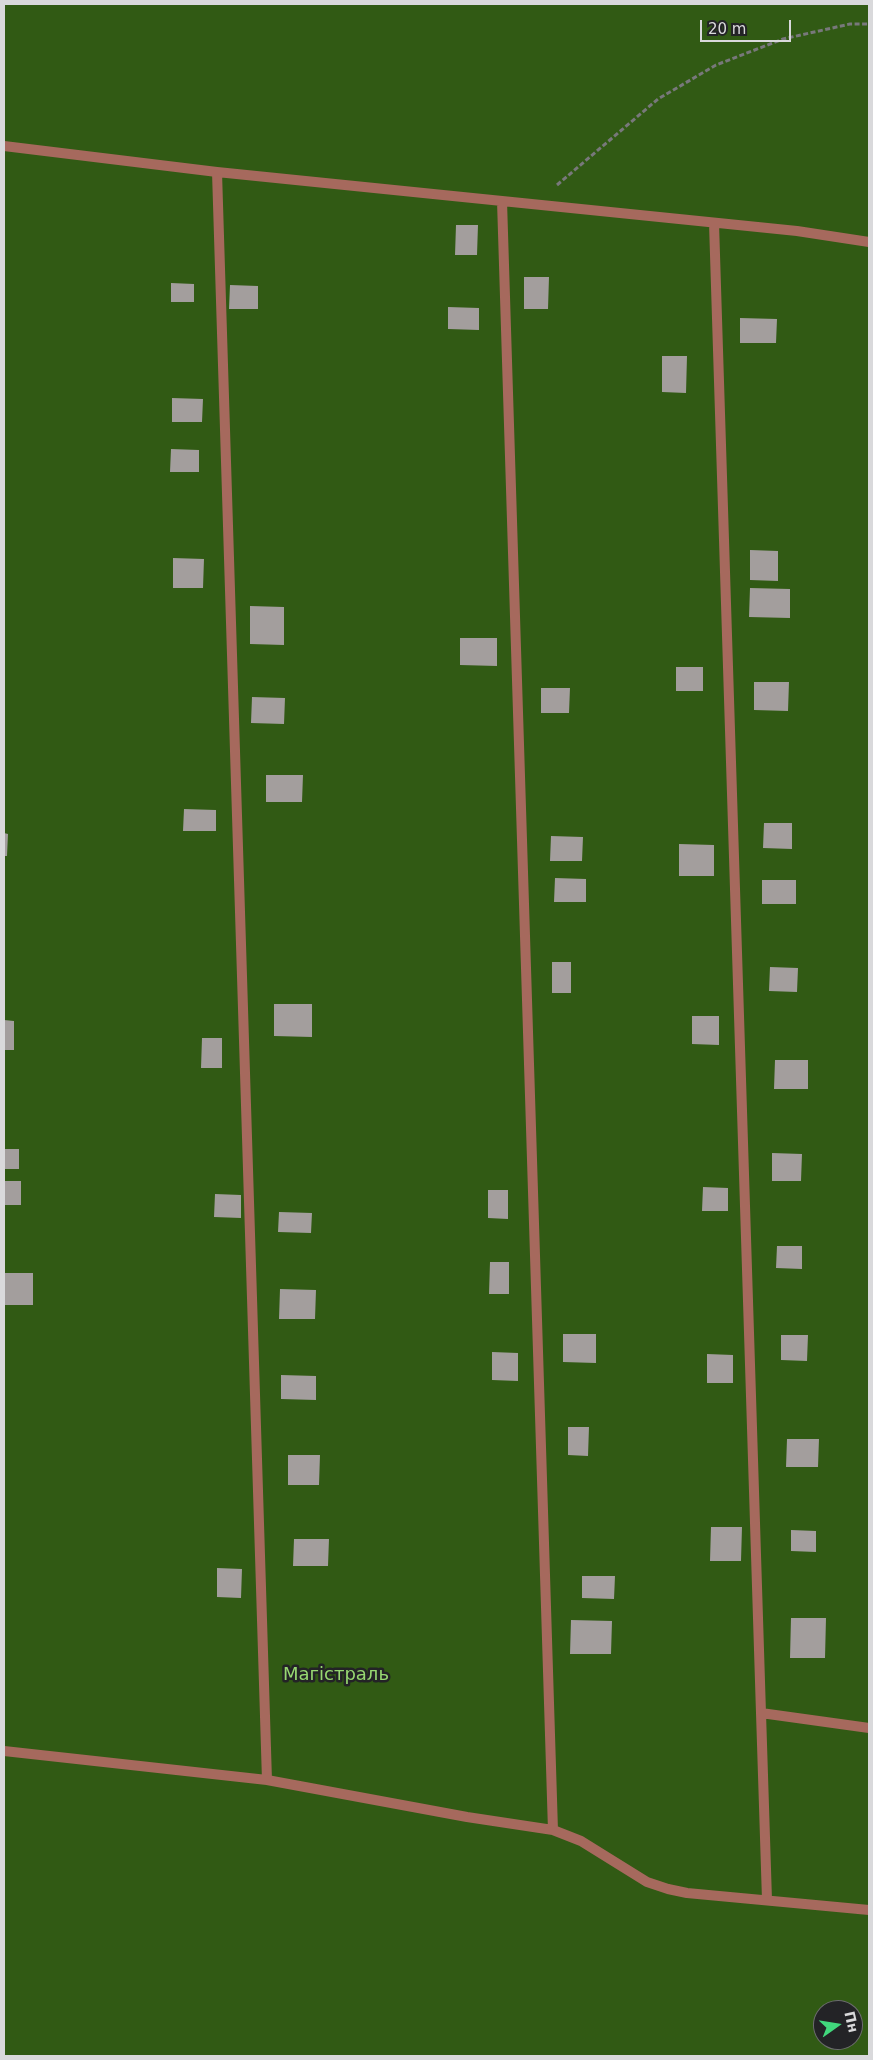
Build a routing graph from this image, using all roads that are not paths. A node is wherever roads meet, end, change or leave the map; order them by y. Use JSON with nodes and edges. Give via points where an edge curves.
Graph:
{"nodes":[{"id":1,"x":4,"y":146,"type":"edge"},
{"id":2,"x":217,"y":172,"type":"junction"},
{"id":3,"x":502,"y":201,"type":"junction"},
{"id":4,"x":714,"y":223,"type":"junction"},
{"id":5,"x":869,"y":242,"type":"edge"},
{"id":6,"x":761,"y":1713,"type":"junction"},
{"id":7,"x":869,"y":1728,"type":"edge"},
{"id":8,"x":4,"y":1751,"type":"edge"},
{"id":9,"x":268,"y":1780,"type":"junction"},
{"id":10,"x":554,"y":1830,"type":"junction"},
{"id":11,"x":767,"y":1900,"type":"junction"},
{"id":12,"x":869,"y":1910,"type":"edge"}],
"edges":[{"from":1,"to":2,"type":"lane"},
{"from":2,"to":3,"type":"lane"},
{"from":2,"to":9,"type":"lane"},
{"from":3,"to":4,"type":"lane"},
{"from":3,"to":10,"type":"lane"},
{"from":4,"to":5,"type":"lane"},
{"from":4,"to":6,"type":"lane"},
{"from":6,"to":7,"type":"lane"},
{"from":6,"to":11,"type":"lane"},
{"from":8,"to":9,"type":"lane"},
{"from":9,"to":10,"type":"lane"},
{"from":10,"to":11,"type":"lane","via":[[581,1841],[647,1882],[687,1893]]},
{"from":11,"to":12,"type":"lane"}]}
